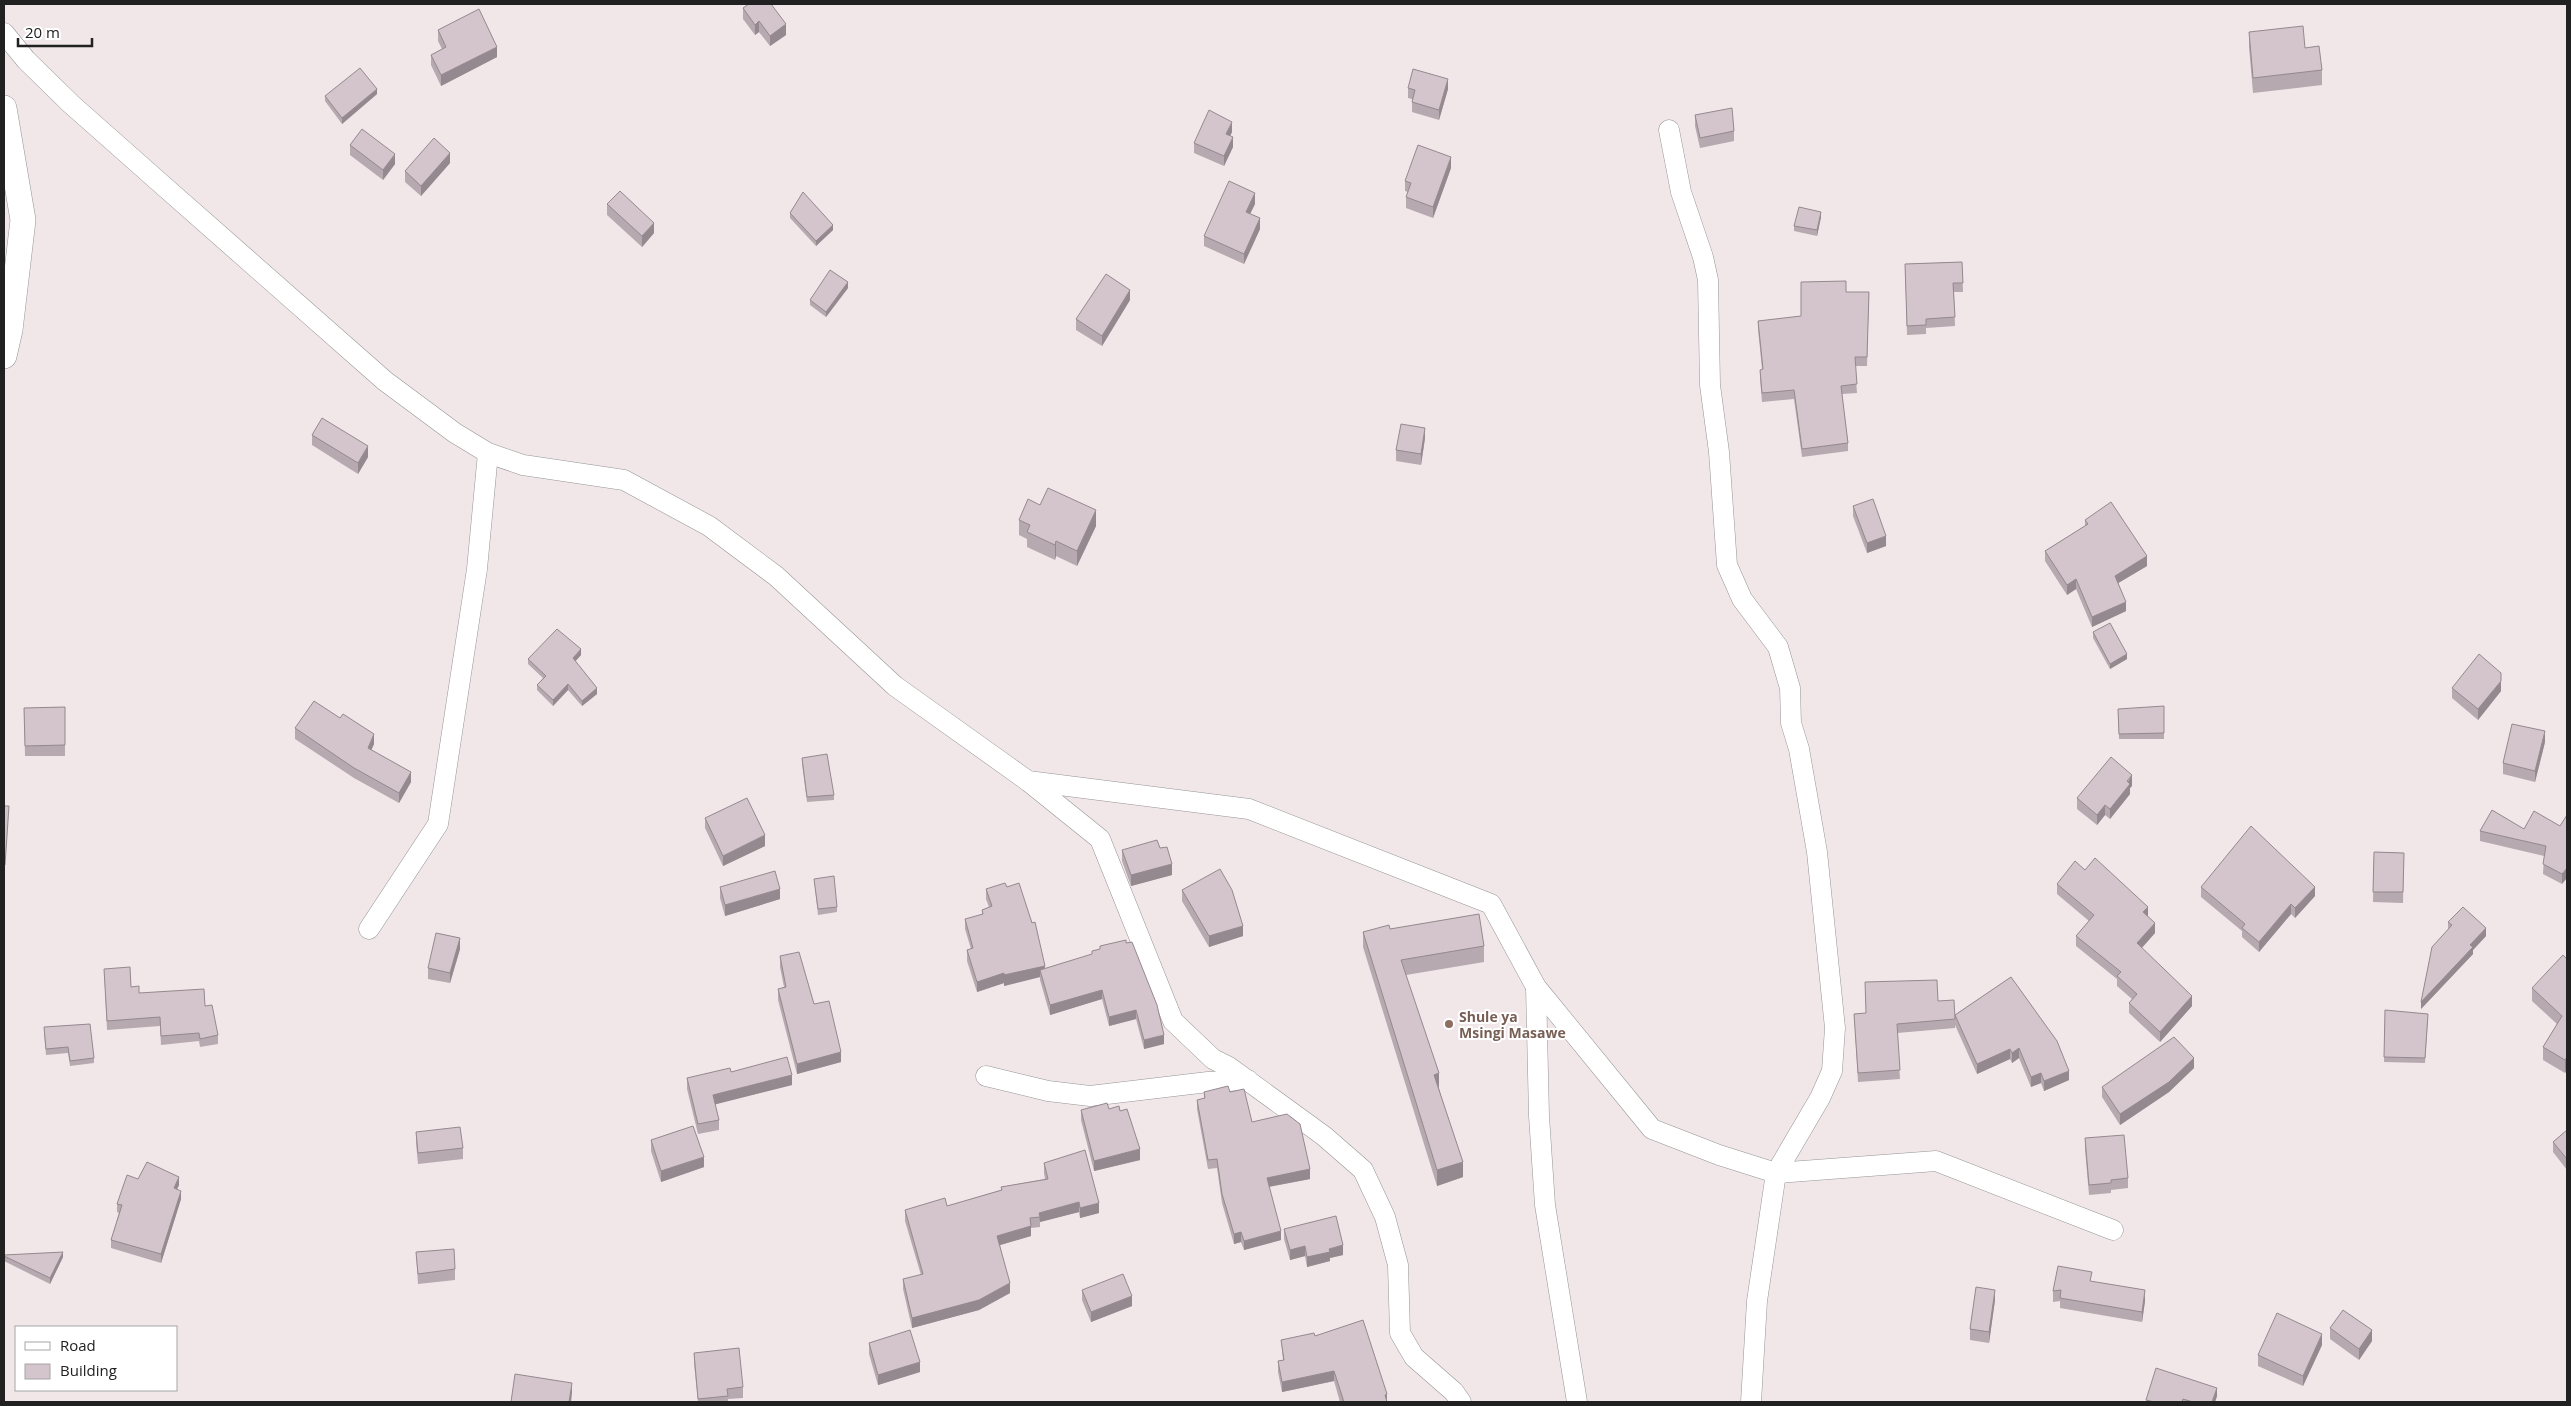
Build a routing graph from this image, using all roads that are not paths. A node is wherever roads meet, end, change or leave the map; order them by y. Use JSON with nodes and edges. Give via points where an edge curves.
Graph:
{"nodes":[{"id":1,"x":4,"y":34,"type":"edge"},
{"id":2,"x":4,"y":108,"type":"edge"},
{"id":3,"x":1669,"y":130,"type":"dead end"},
{"id":4,"x":4,"y":356,"type":"edge"},
{"id":5,"x":488,"y":453,"type":"junction"},
{"id":6,"x":1028,"y":781,"type":"junction"},
{"id":7,"x":369,"y":929,"type":"dead end"},
{"id":8,"x":1536,"y":987,"type":"junction"},
{"id":9,"x":986,"y":1076,"type":"dead end"},
{"id":10,"x":1248,"y":1080,"type":"junction"},
{"id":11,"x":1776,"y":1173,"type":"junction"},
{"id":12,"x":2113,"y":1230,"type":"dead end"},
{"id":13,"x":1461,"y":1402,"type":"edge"},
{"id":14,"x":1577,"y":1402,"type":"edge"},
{"id":15,"x":1751,"y":1402,"type":"edge"}],
"edges":[{"from":1,"to":5,"type":"street","via":[[71,104],[385,380],[455,433]]},
{"from":2,"to":4,"type":"street","via":[[23,220]]},
{"from":3,"to":11,"type":"street","via":[[1681,192],[1708,280],[1710,385],[1719,452],[1727,565],[1742,599],[1778,647],[1790,688],[1792,723],[1817,852],[1835,1028],[1832,1071]]},
{"from":5,"to":6,"type":"street","via":[[523,465],[624,480],[709,526],[776,576],[895,686]]},
{"from":5,"to":7,"type":"street","via":[[477,569],[438,824]]},
{"from":6,"to":8,"type":"street","via":[[1249,809],[1491,904]]},
{"from":6,"to":10,"type":"street","via":[[1100,839],[1173,1021],[1213,1058]]},
{"from":8,"to":11,"type":"street","via":[[1652,1129]]},
{"from":8,"to":14,"type":"street","via":[[1544,1205]]},
{"from":9,"to":10,"type":"street","via":[[1048,1091],[1090,1096]]},
{"from":10,"to":13,"type":"street","via":[[1332,1142],[1363,1170],[1385,1218],[1398,1265],[1400,1333],[1414,1357]]},
{"from":11,"to":12,"type":"street","via":[[1936,1162]]},
{"from":11,"to":15,"type":"street","via":[[1757,1301]]}]}
